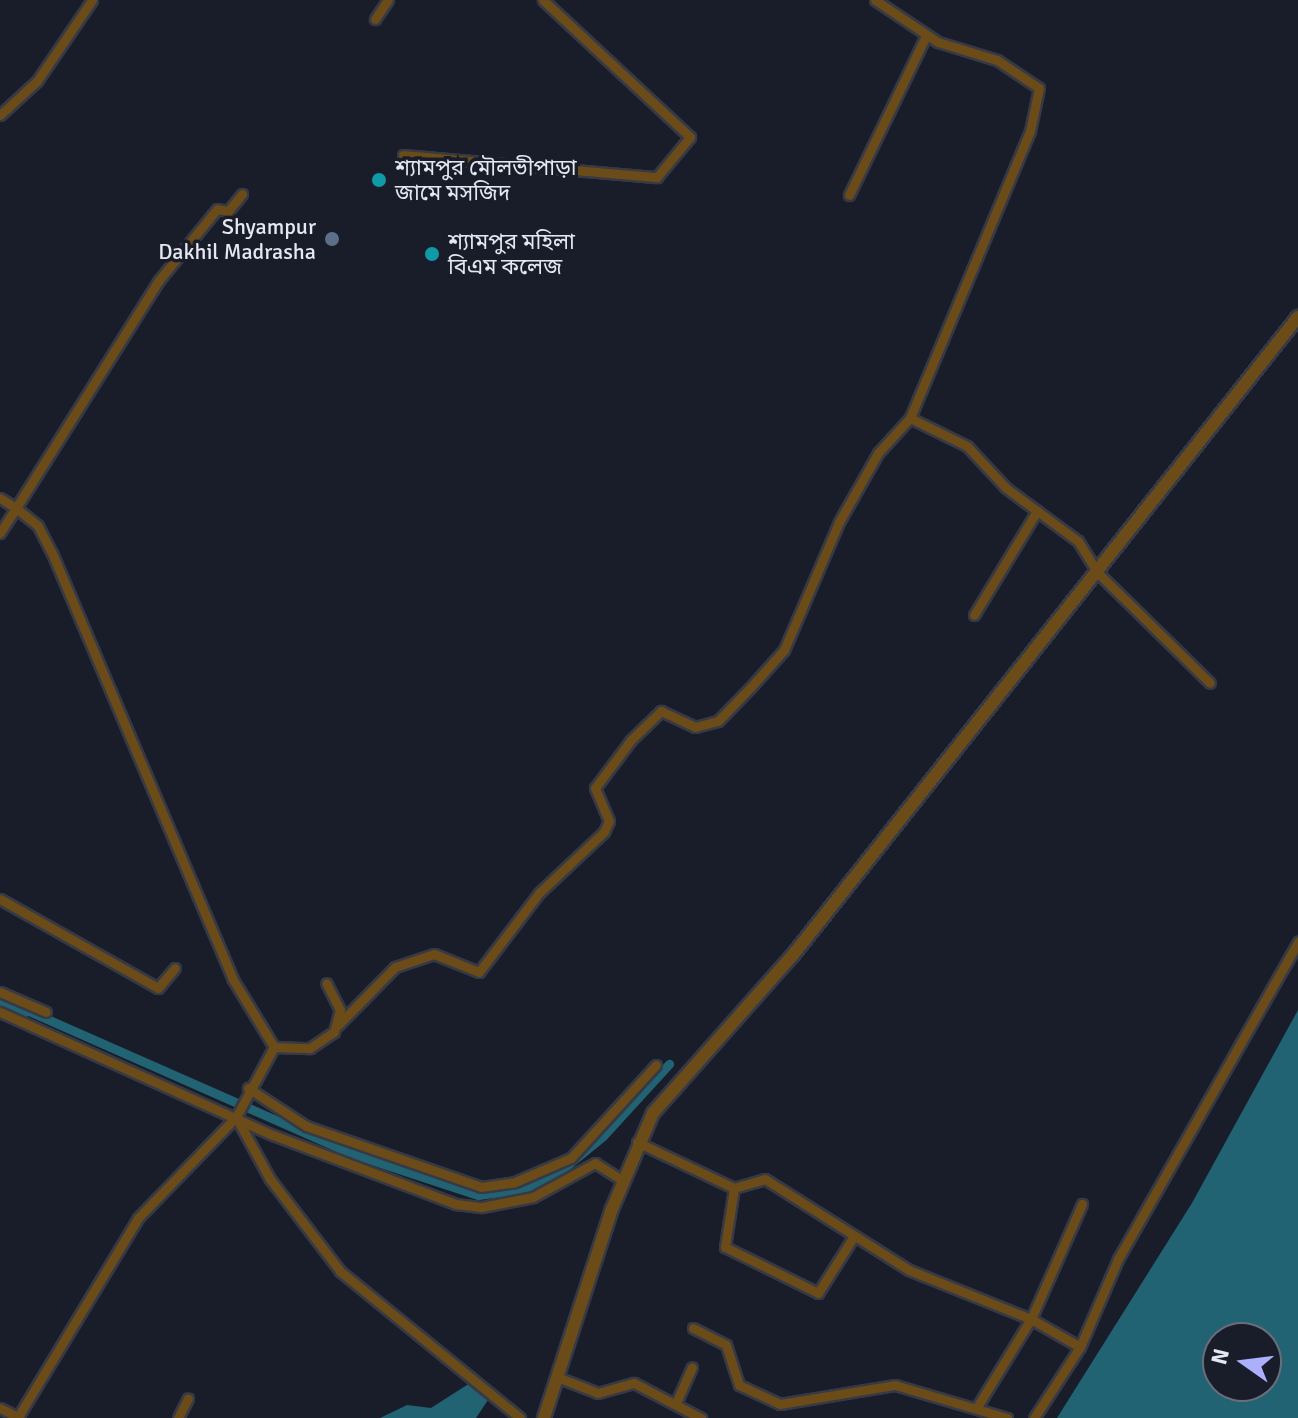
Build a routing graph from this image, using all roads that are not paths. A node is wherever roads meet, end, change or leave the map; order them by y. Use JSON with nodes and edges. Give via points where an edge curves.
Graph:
{"nodes":[{"id":1,"x":92,"y":0,"type":"edge"},
{"id":2,"x":388,"y":0,"type":"edge"},
{"id":3,"x":543,"y":0,"type":"edge"},
{"id":4,"x":875,"y":0,"type":"edge"},
{"id":5,"x":375,"y":19,"type":"dead end"},
{"id":6,"x":926,"y":36,"type":"junction"},
{"id":7,"x":0,"y":115,"type":"edge"},
{"id":8,"x":403,"y":155,"type":"dead end"},
{"id":9,"x":242,"y":194,"type":"dead end"},
{"id":10,"x":849,"y":195,"type":"dead end"},
{"id":11,"x":1298,"y":317,"type":"edge"},
{"id":12,"x":910,"y":418,"type":"junction"},
{"id":13,"x":0,"y":498,"type":"edge"},
{"id":14,"x":16,"y":508,"type":"junction"},
{"id":15,"x":1037,"y":511,"type":"junction"},
{"id":16,"x":0,"y":533,"type":"edge"},
{"id":17,"x":1097,"y":572,"type":"junction"},
{"id":18,"x":974,"y":615,"type":"dead end"},
{"id":19,"x":1210,"y":683,"type":"dead end"},
{"id":20,"x":0,"y":899,"type":"edge"},
{"id":21,"x":1298,"y":942,"type":"edge"},
{"id":22,"x":175,"y":968,"type":"dead end"},
{"id":23,"x":326,"y":983,"type":"dead end"},
{"id":24,"x":0,"y":992,"type":"edge"},
{"id":25,"x":0,"y":1012,"type":"edge"},
{"id":26,"x":46,"y":1012,"type":"dead end"},
{"id":27,"x":338,"y":1025,"type":"junction"},
{"id":28,"x":274,"y":1047,"type":"junction"},
{"id":29,"x":656,"y":1065,"type":"dead end"},
{"id":30,"x":246,"y":1091,"type":"junction"},
{"id":31,"x":236,"y":1114,"type":"junction"},
{"id":32,"x":637,"y":1142,"type":"junction"},
{"id":33,"x":406,"y":1173,"type":"junction"},
{"id":34,"x":622,"y":1180,"type":"junction"},
{"id":35,"x":734,"y":1188,"type":"junction"},
{"id":36,"x":1082,"y":1204,"type":"dead end"},
{"id":37,"x":854,"y":1236,"type":"junction"},
{"id":38,"x":1031,"y":1319,"type":"junction"},
{"id":39,"x":693,"y":1328,"type":"dead end"},
{"id":40,"x":1080,"y":1347,"type":"junction"},
{"id":41,"x":692,"y":1367,"type":"dead end"},
{"id":42,"x":557,"y":1377,"type":"junction"},
{"id":43,"x":188,"y":1398,"type":"dead end"},
{"id":44,"x":676,"y":1403,"type":"junction"},
{"id":45,"x":977,"y":1407,"type":"junction"},
{"id":46,"x":0,"y":1408,"type":"edge"},
{"id":47,"x":19,"y":1418,"type":"edge"},
{"id":48,"x":178,"y":1418,"type":"edge"},
{"id":49,"x":520,"y":1418,"type":"edge"},
{"id":50,"x":544,"y":1418,"type":"edge"},
{"id":51,"x":701,"y":1418,"type":"edge"},
{"id":52,"x":1007,"y":1418,"type":"edge"},
{"id":53,"x":1034,"y":1418,"type":"edge"}],
"edges":[{"from":1,"to":7,"type":"street","via":[[37,81]]},
{"from":2,"to":5,"type":"street"},
{"from":3,"to":8,"type":"street","via":[[690,137],[657,177]]},
{"from":4,"to":6,"type":"street"},
{"from":6,"to":10,"type":"street"},
{"from":6,"to":12,"type":"street","via":[[997,60],[1039,88],[1030,131]]},
{"from":9,"to":14,"type":"street","via":[[228,211],[217,209],[159,280]]},
{"from":11,"to":17,"type":"street"},
{"from":12,"to":15,"type":"street","via":[[967,446]]},
{"from":12,"to":27,"type":"street","via":[[878,453],[839,522],[784,650],[750,688],[718,721],[695,727],[661,711],[631,740],[595,788],[609,821],[604,832],[539,893],[479,972],[434,954],[395,967]]},
{"from":13,"to":14,"type":"street"},
{"from":14,"to":16,"type":"street"},
{"from":14,"to":28,"type":"street","via":[[38,526],[52,553],[232,978]]},
{"from":15,"to":17,"type":"street","via":[[1078,541]]},
{"from":15,"to":18,"type":"street"},
{"from":17,"to":19,"type":"street"},
{"from":17,"to":32,"type":"street"},
{"from":20,"to":22,"type":"street","via":[[158,988]]},
{"from":21,"to":40,"type":"street","via":[[1118,1259]]},
{"from":23,"to":27,"type":"street","via":[[340,1010]]},
{"from":24,"to":26,"type":"street"},
{"from":25,"to":31,"type":"street"},
{"from":27,"to":28,"type":"street","via":[[310,1048]]},
{"from":28,"to":30,"type":"street"},
{"from":29,"to":33,"type":"street","via":[[571,1158],[546,1171],[481,1187]]},
{"from":30,"to":31,"type":"street"},
{"from":30,"to":33,"type":"street"},
{"from":31,"to":33,"type":"street"},
{"from":31,"to":47,"type":"street","via":[[138,1218]]},
{"from":31,"to":49,"type":"street","via":[[270,1179],[340,1271]]},
{"from":32,"to":34,"type":"street"},
{"from":32,"to":35,"type":"street"},
{"from":33,"to":34,"type":"street","via":[[482,1207],[533,1197],[595,1163]]},
{"from":34,"to":42,"type":"street"},
{"from":35,"to":37,"type":"street","via":[[765,1179]]},
{"from":35,"to":37,"type":"street","via":[[725,1247],[818,1293]]},
{"from":36,"to":38,"type":"street"},
{"from":37,"to":38,"type":"street","via":[[972,1299]]},
{"from":38,"to":40,"type":"street"},
{"from":38,"to":45,"type":"street"},
{"from":39,"to":45,"type":"street","via":[[726,1345],[739,1385],[780,1404],[895,1385]]},
{"from":40,"to":53,"type":"street"},
{"from":41,"to":44,"type":"street"},
{"from":42,"to":44,"type":"street","via":[[598,1393],[634,1383]]},
{"from":42,"to":50,"type":"street"},
{"from":43,"to":48,"type":"street"},
{"from":44,"to":51,"type":"street"},
{"from":45,"to":52,"type":"street"},
{"from":46,"to":47,"type":"street"}]}
